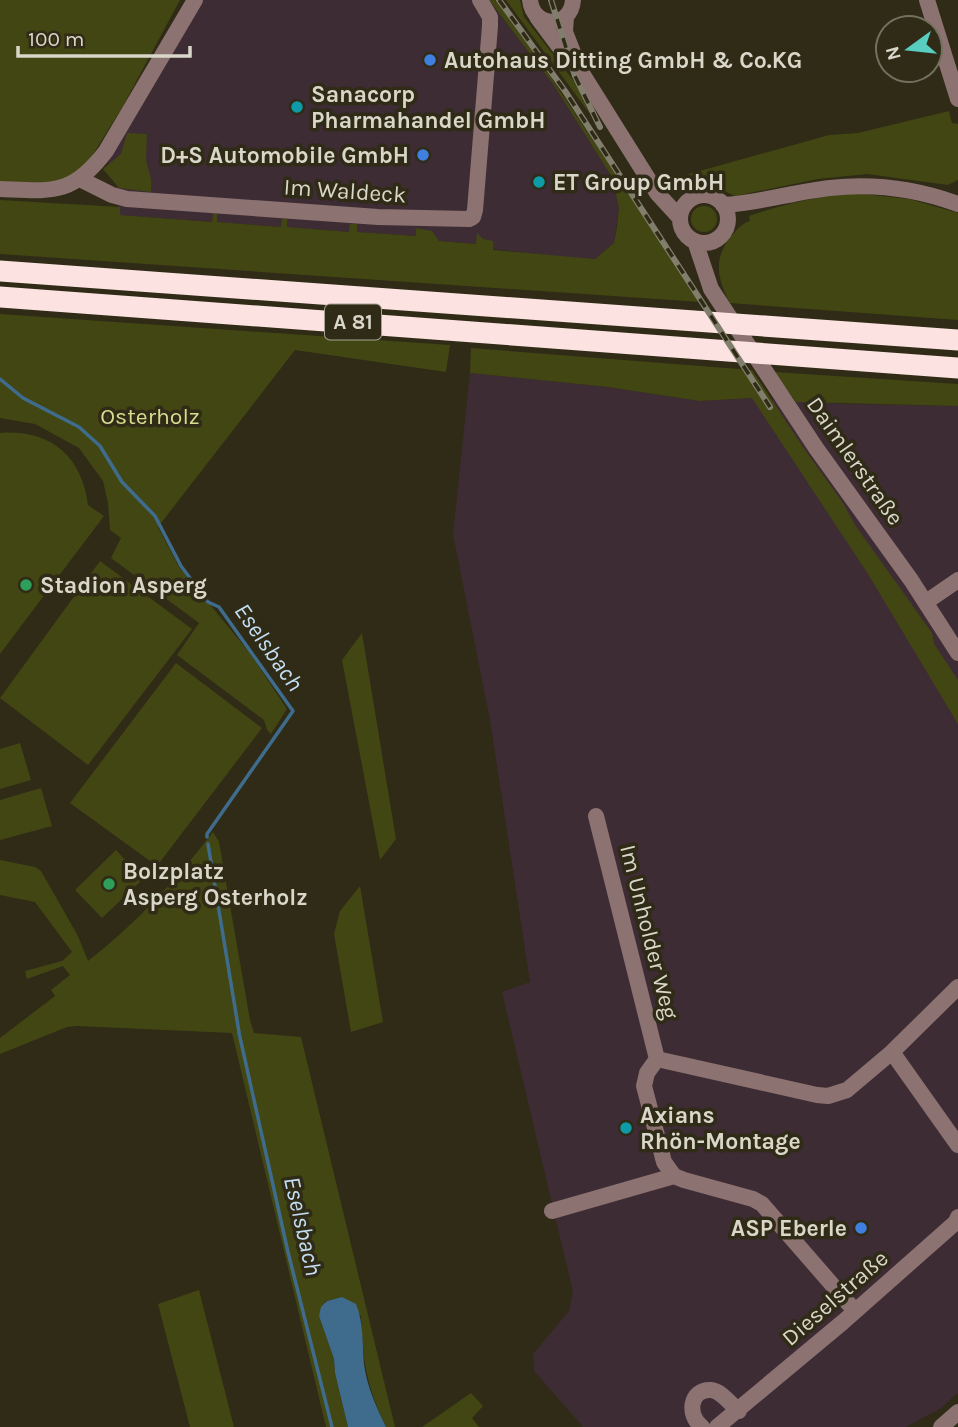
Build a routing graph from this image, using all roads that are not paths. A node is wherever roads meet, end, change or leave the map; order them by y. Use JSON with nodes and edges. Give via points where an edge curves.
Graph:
{"nodes":[{"id":1,"x":195,"y":0,"type":"edge"},
{"id":2,"x":480,"y":0,"type":"edge"},
{"id":3,"x":530,"y":0,"type":"edge"},
{"id":4,"x":927,"y":0,"type":"edge"},
{"id":5,"x":573,"y":5,"type":"edge"},
{"id":6,"x":537,"y":17,"type":"junction"},
{"id":7,"x":580,"y":70,"type":"junction"},
{"id":8,"x":958,"y":99,"type":"edge"},
{"id":9,"x":80,"y":179,"type":"junction"},
{"id":10,"x":653,"y":184,"type":"junction"},
{"id":11,"x":0,"y":189,"type":"edge"},
{"id":12,"x":778,"y":198,"type":"junction"},
{"id":13,"x":688,"y":201,"type":"junction"},
{"id":14,"x":958,"y":203,"type":"edge"},
{"id":15,"x":723,"y":205,"type":"junction"},
{"id":16,"x":680,"y":218,"type":"junction"},
{"id":17,"x":727,"y":222,"type":"junction"},
{"id":18,"x":715,"y":240,"type":"junction"},
{"id":19,"x":695,"y":241,"type":"junction"},
{"id":20,"x":0,"y":271,"type":"edge"},
{"id":21,"x":716,"y":295,"type":"junction"},
{"id":22,"x":0,"y":297,"type":"edge"},
{"id":23,"x":958,"y":340,"type":"edge"},
{"id":24,"x":958,"y":368,"type":"edge"},
{"id":25,"x":958,"y":580,"type":"edge"},
{"id":26,"x":926,"y":602,"type":"junction"},
{"id":27,"x":958,"y":653,"type":"edge"},
{"id":28,"x":596,"y":816,"type":"dead end"},
{"id":29,"x":958,"y":987,"type":"edge"},
{"id":30,"x":892,"y":1052,"type":"junction"},
{"id":31,"x":657,"y":1059,"type":"junction"},
{"id":32,"x":958,"y":1145,"type":"edge"},
{"id":33,"x":674,"y":1176,"type":"junction"},
{"id":34,"x":552,"y":1211,"type":"dead end"},
{"id":35,"x":958,"y":1217,"type":"edge"},
{"id":36,"x":855,"y":1311,"type":"junction"},
{"id":37,"x":739,"y":1410,"type":"junction"},
{"id":38,"x":702,"y":1427,"type":"edge"},
{"id":39,"x":717,"y":1427,"type":"edge"}],
"edges":[{"from":1,"to":9,"type":"street","via":[[106,151]]},
{"from":2,"to":9,"type":"street","name":"Im Waldeck","via":[[490,26],[475,210],[469,219],[127,199]]},
{"from":3,"to":6,"type":"street"},
{"from":4,"to":8,"type":"street"},
{"from":5,"to":6,"type":"street","via":[[558,22]]},
{"from":5,"to":7,"type":"street","via":[[565,32]]},
{"from":6,"to":7,"type":"street"},
{"from":7,"to":10,"type":"street"},
{"from":9,"to":11,"type":"street","via":[[48,191]]},
{"from":10,"to":13,"type":"street"},
{"from":10,"to":16,"type":"street"},
{"from":12,"to":14,"type":"street","via":[[866,186]]},
{"from":12,"to":15,"type":"street"},
{"from":12,"to":17,"type":"street"},
{"from":13,"to":15,"type":"street","via":[[702,195]]},
{"from":13,"to":16,"type":"street"},
{"from":15,"to":17,"type":"street"},
{"from":16,"to":19,"type":"street","via":[[685,234]]},
{"from":17,"to":18,"type":"street"},
{"from":18,"to":19,"type":"street"},
{"from":18,"to":21,"type":"street","name":"Daimlerstraße","via":[[711,265]]},
{"from":19,"to":21,"type":"street","name":"Daimlerstraße","via":[[705,277]]},
{"from":20,"to":23,"type":"highway","number":"A 81"},
{"from":21,"to":26,"type":"street","name":"Daimlerstraße","via":[[816,449]]},
{"from":22,"to":24,"type":"highway","number":"A 81"},
{"from":25,"to":26,"type":"street"},
{"from":26,"to":27,"type":"street","name":"Daimlerstraße"},
{"from":28,"to":31,"type":"street","name":"Im Unholder Weg"},
{"from":29,"to":30,"type":"street"},
{"from":30,"to":31,"type":"street","via":[[847,1090],[828,1096]]},
{"from":30,"to":32,"type":"street"},
{"from":31,"to":33,"type":"street","via":[[644,1086],[664,1162]]},
{"from":33,"to":34,"type":"street"},
{"from":33,"to":36,"type":"street","via":[[762,1204]]},
{"from":35,"to":36,"type":"street","name":"Dieselstraße"},
{"from":36,"to":37,"type":"street","name":"Dieselstraße"},
{"from":37,"to":38,"type":"street","via":[[719,1392],[705,1391],[691,1407]]},
{"from":37,"to":39,"type":"street","name":"Dieselstraße"}]}
